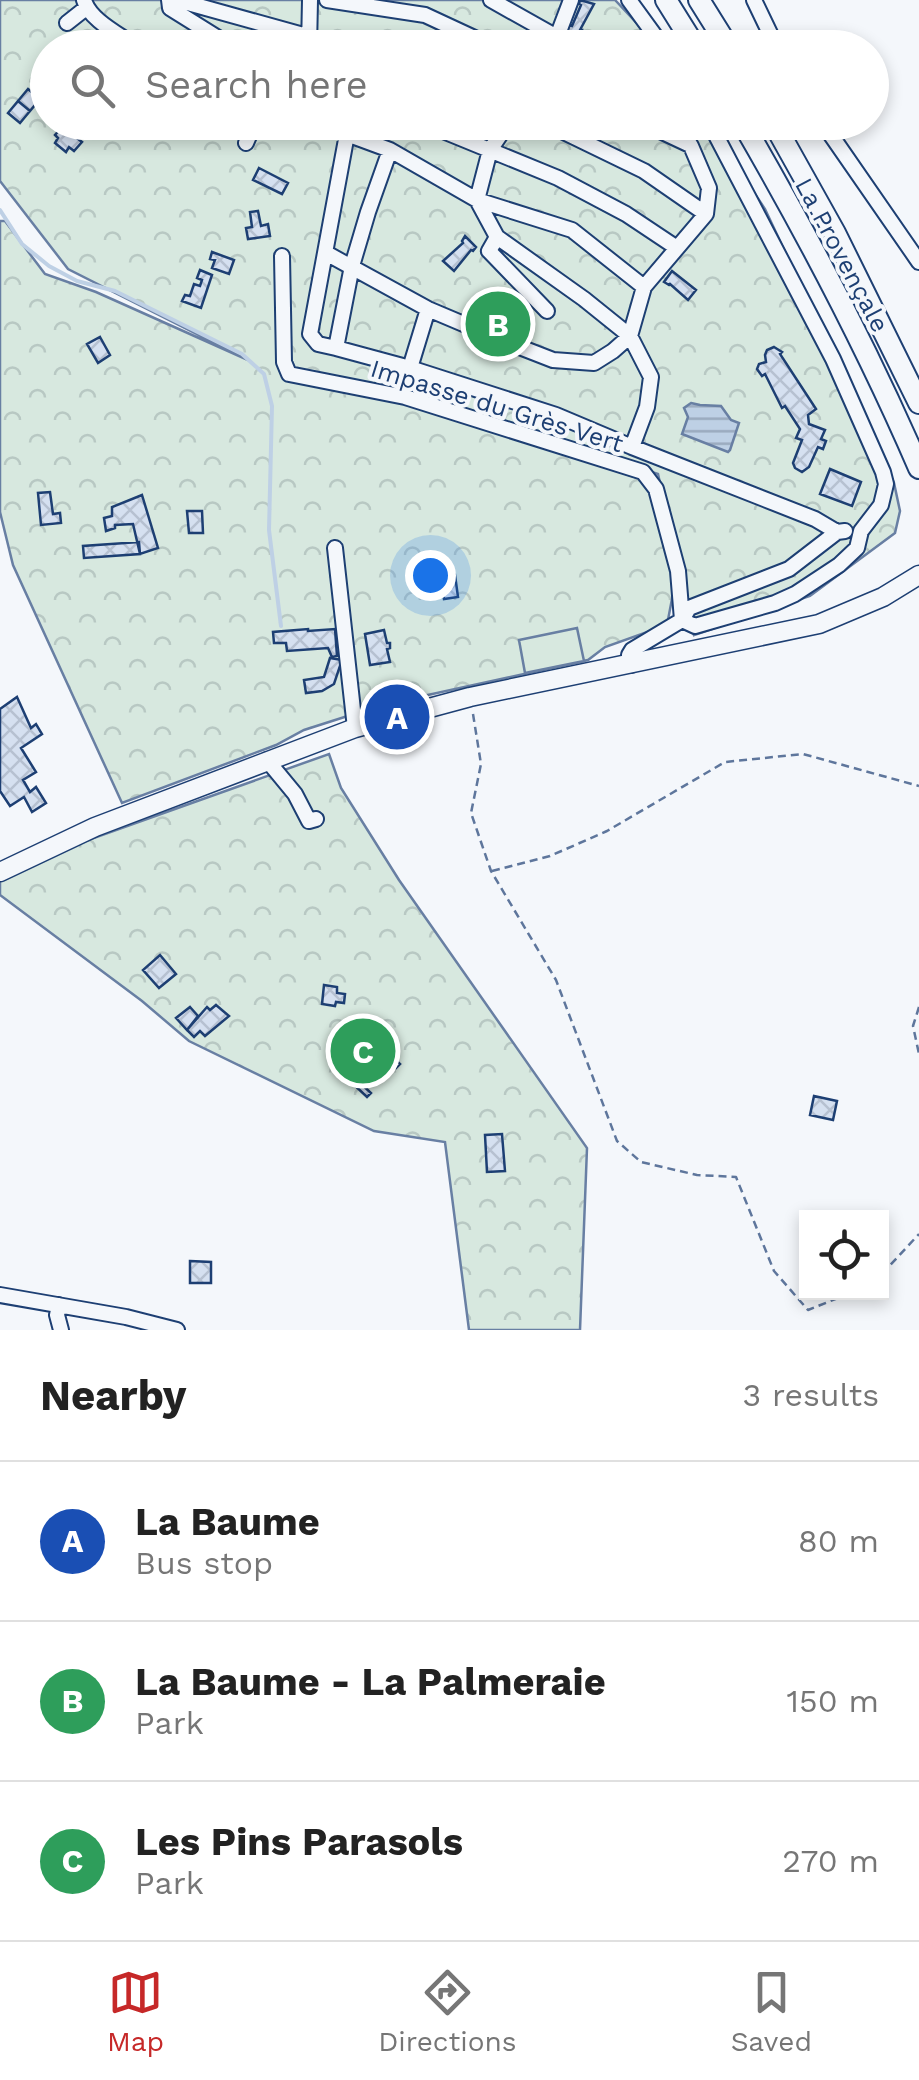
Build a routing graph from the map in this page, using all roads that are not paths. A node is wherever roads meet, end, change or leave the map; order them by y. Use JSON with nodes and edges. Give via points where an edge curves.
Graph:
{"nodes":[{"id":1,"x":173,"y":0,"type":"edge"},
{"id":2,"x":310,"y":0,"type":"edge"},
{"id":3,"x":327,"y":0,"type":"edge"},
{"id":4,"x":491,"y":0,"type":"edge"},
{"id":5,"x":572,"y":0,"type":"edge"},
{"id":6,"x":630,"y":0,"type":"edge"},
{"id":7,"x":666,"y":0,"type":"edge"},
{"id":8,"x":700,"y":0,"type":"edge"},
{"id":9,"x":754,"y":0,"type":"edge"},
{"id":10,"x":85,"y":4,"type":"edge"},
{"id":11,"x":67,"y":23,"type":"dead end"},
{"id":12,"x":112,"y":30,"type":"edge"},
{"id":13,"x":205,"y":30,"type":"edge"},
{"id":14,"x":270,"y":30,"type":"edge"},
{"id":15,"x":309,"y":30,"type":"edge"},
{"id":16,"x":457,"y":30,"type":"edge"},
{"id":17,"x":537,"y":30,"type":"edge"},
{"id":18,"x":560,"y":30,"type":"edge"},
{"id":19,"x":651,"y":30,"type":"edge"},
{"id":20,"x":685,"y":30,"type":"edge"},
{"id":21,"x":718,"y":30,"type":"edge"},
{"id":22,"x":768,"y":30,"type":"edge"},
{"id":23,"x":347,"y":140,"type":"edge"},
{"id":24,"x":364,"y":140,"type":"edge"},
{"id":25,"x":465,"y":140,"type":"edge"},
{"id":26,"x":497,"y":140,"type":"edge"},
{"id":27,"x":580,"y":140,"type":"edge"},
{"id":28,"x":678,"y":140,"type":"edge"},
{"id":29,"x":688,"y":140,"type":"edge"},
{"id":30,"x":718,"y":140,"type":"edge"},
{"id":31,"x":752,"y":140,"type":"edge"},
{"id":32,"x":784,"y":140,"type":"edge"},
{"id":33,"x":834,"y":140,"type":"edge"},
{"id":34,"x":691,"y":146,"type":"junction"},
{"id":35,"x":390,"y":150,"type":"junction"},
{"id":36,"x":490,"y":150,"type":"junction"},
{"id":37,"x":477,"y":200,"type":"junction"},
{"id":38,"x":706,"y":214,"type":"junction"},
{"id":39,"x":497,"y":237,"type":"junction"},
{"id":40,"x":677,"y":248,"type":"junction"},
{"id":41,"x":326,"y":253,"type":"junction"},
{"id":42,"x":282,"y":256,"type":"dead end"},
{"id":43,"x":919,"y":262,"type":"edge"},
{"id":44,"x":352,"y":266,"type":"junction"},
{"id":45,"x":644,"y":288,"type":"junction"},
{"id":46,"x":428,"y":309,"type":"junction"},
{"id":47,"x":547,"y":311,"type":"dead end"},
{"id":48,"x":630,"y":336,"type":"junction"},
{"id":49,"x":336,"y":348,"type":"junction"},
{"id":50,"x":410,"y":368,"type":"junction"},
{"id":51,"x":919,"y":403,"type":"edge"},
{"id":52,"x":632,"y":447,"type":"junction"},
{"id":53,"x":919,"y":468,"type":"edge"},
{"id":54,"x":861,"y":531,"type":"junction"},
{"id":55,"x":837,"y":532,"type":"junction"},
{"id":56,"x":335,"y":548,"type":"dead end"},
{"id":57,"x":919,"y":574,"type":"edge"},
{"id":58,"x":682,"y":620,"type":"junction"},
{"id":59,"x":631,"y":665,"type":"junction"},
{"id":60,"x":355,"y":728,"type":"junction"},
{"id":61,"x":267,"y":760,"type":"junction"},
{"id":62,"x":316,"y":819,"type":"dead end"},
{"id":63,"x":0,"y":872,"type":"edge"},
{"id":64,"x":1,"y":1298,"type":"edge"},
{"id":65,"x":58,"y":1320,"type":"edge"},
{"id":66,"x":177,"y":1330,"type":"edge"}],
"edges":[{"from":1,"to":13,"type":"street","via":[[170,8]]},
{"from":1,"to":14,"type":"street"},
{"from":2,"to":15,"type":"street"},
{"from":3,"to":16,"type":"street","via":[[425,15]]},
{"from":4,"to":17,"type":"street"},
{"from":5,"to":18,"type":"street"},
{"from":6,"to":19,"type":"street"},
{"from":7,"to":20,"type":"highway"},
{"from":8,"to":21,"type":"highway"},
{"from":9,"to":22,"type":"street"},
{"from":10,"to":11,"type":"street"},
{"from":10,"to":12,"type":"street"},
{"from":23,"to":41,"type":"street"},
{"from":24,"to":35,"type":"street"},
{"from":25,"to":36,"type":"street"},
{"from":26,"to":36,"type":"street"},
{"from":27,"to":38,"type":"street","via":[[644,171]]},
{"from":28,"to":34,"type":"street"},
{"from":29,"to":34,"type":"street"},
{"from":30,"to":54,"type":"street","via":[[883,472],[881,505]]},
{"from":31,"to":53,"type":"highway","name":"La Provençale"},
{"from":32,"to":51,"type":"highway","name":"La Provençale"},
{"from":33,"to":43,"type":"street"},
{"from":34,"to":38,"type":"street","via":[[708,188]]},
{"from":35,"to":37,"type":"street"},
{"from":35,"to":44,"type":"street"},
{"from":36,"to":37,"type":"street"},
{"from":36,"to":40,"type":"street","via":[[558,178]]},
{"from":37,"to":39,"type":"street"},
{"from":37,"to":45,"type":"street","via":[[572,230]]},
{"from":38,"to":40,"type":"street"},
{"from":39,"to":47,"type":"street","via":[[489,251]]},
{"from":39,"to":48,"type":"street"},
{"from":40,"to":45,"type":"street"},
{"from":41,"to":44,"type":"street"},
{"from":41,"to":49,"type":"street","via":[[310,334],[318,344]]},
{"from":42,"to":58,"type":"street","name":"Impasse du Grès Vert","via":[[288,374],[405,396],[642,472],[656,489],[678,571]]},
{"from":44,"to":46,"type":"street"},
{"from":44,"to":49,"type":"street"},
{"from":45,"to":48,"type":"street"},
{"from":46,"to":48,"type":"street","via":[[552,360],[594,363]]},
{"from":46,"to":50,"type":"street"},
{"from":48,"to":52,"type":"street","via":[[652,377]]},
{"from":49,"to":50,"type":"street"},
{"from":50,"to":52,"type":"street"},
{"from":52,"to":55,"type":"street"},
{"from":54,"to":55,"type":"street"},
{"from":54,"to":58,"type":"street","via":[[857,548],[839,565],[775,604],[694,626]]},
{"from":55,"to":58,"type":"street","via":[[789,569],[690,608]]},
{"from":56,"to":60,"type":"street"},
{"from":57,"to":59,"type":"main road","via":[[819,624]]},
{"from":58,"to":59,"type":"street","via":[[632,650]]},
{"from":59,"to":60,"type":"main road"},
{"from":60,"to":61,"type":"main road"},
{"from":61,"to":62,"type":"street","via":[[309,821]]},
{"from":61,"to":63,"type":"main road"},
{"from":64,"to":65,"type":"street"},
{"from":65,"to":66,"type":"street","via":[[126,1317]]}]}
